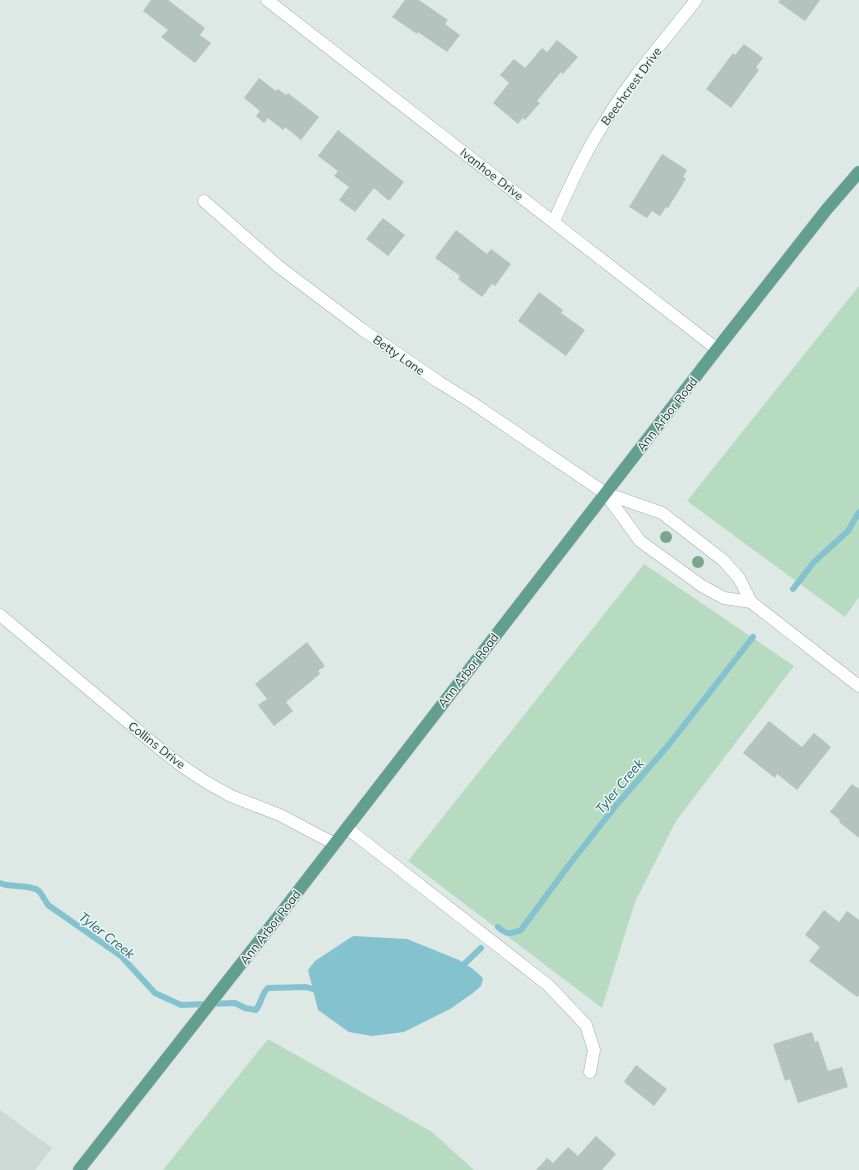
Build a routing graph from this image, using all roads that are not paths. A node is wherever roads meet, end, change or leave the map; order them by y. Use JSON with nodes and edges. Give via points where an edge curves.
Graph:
{"nodes":[{"id":1,"x":267,"y":0,"type":"edge"},
{"id":2,"x":696,"y":0,"type":"edge"},
{"id":3,"x":859,"y":172,"type":"edge"},
{"id":4,"x":204,"y":201,"type":"dead end"},
{"id":5,"x":554,"y":221,"type":"junction"},
{"id":6,"x":717,"y":349,"type":"junction"},
{"id":7,"x":605,"y":493,"type":"junction"},
{"id":8,"x":752,"y":602,"type":"junction"},
{"id":9,"x":0,"y":615,"type":"edge"},
{"id":10,"x":859,"y":686,"type":"edge"},
{"id":11,"x":347,"y":828,"type":"junction"},
{"id":12,"x":334,"y":844,"type":"junction"},
{"id":13,"x":590,"y":1072,"type":"dead end"},
{"id":14,"x":79,"y":1170,"type":"edge"}],
"edges":[{"from":1,"to":5,"type":"street","name":"Ivanhoe Drive"},
{"from":2,"to":5,"type":"street","name":"Beechcrest Drive","via":[[620,97],[603,123]]},
{"from":3,"to":6,"type":"main road","name":"Ann Arbor Road"},
{"from":4,"to":7,"type":"street","name":"Betty Lane","via":[[278,266],[363,330]]},
{"from":5,"to":6,"type":"street","name":"Ivanhoe Drive"},
{"from":6,"to":7,"type":"main road","name":"Ann Arbor Road"},
{"from":7,"to":8,"type":"street","via":[[662,512],[723,560],[739,578]]},
{"from":7,"to":8,"type":"street","via":[[640,541],[702,586],[724,598]]},
{"from":7,"to":11,"type":"main road","name":"Ann Arbor Road"},
{"from":8,"to":10,"type":"street"},
{"from":9,"to":12,"type":"street","name":"Collins Drive","via":[[182,766],[231,796],[280,815]]},
{"from":11,"to":12,"type":"main road","name":"Ann Arbor Road"},
{"from":11,"to":13,"type":"street","via":[[548,986],[586,1025],[594,1050]]},
{"from":12,"to":14,"type":"main road","name":"Ann Arbor Road"}]}
